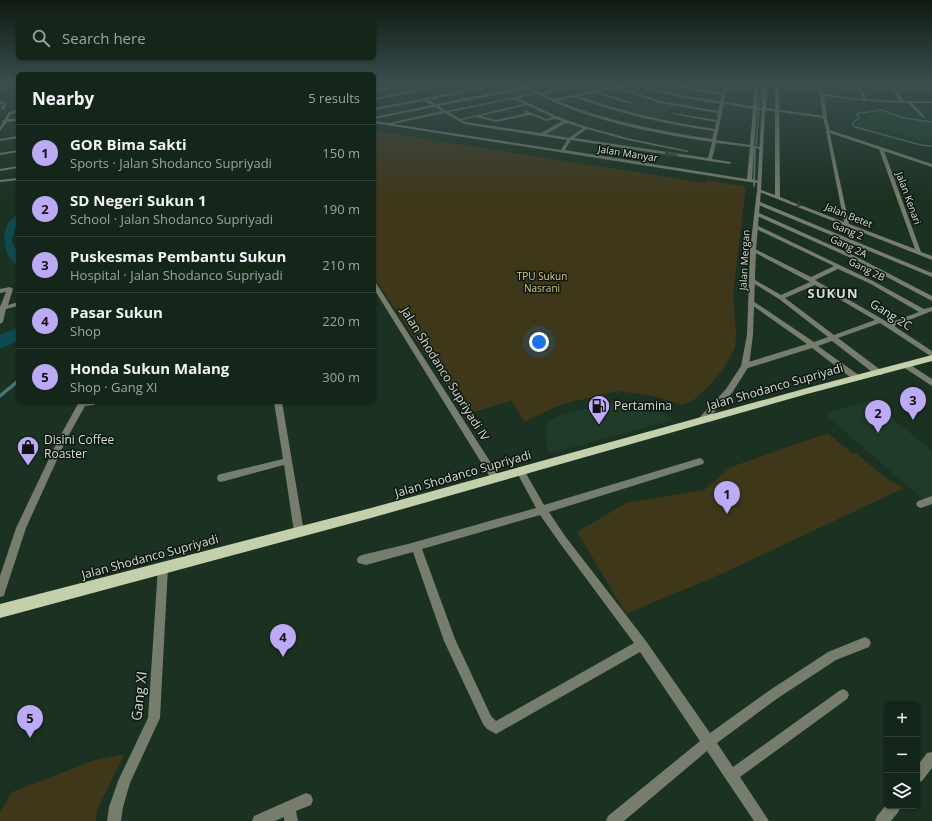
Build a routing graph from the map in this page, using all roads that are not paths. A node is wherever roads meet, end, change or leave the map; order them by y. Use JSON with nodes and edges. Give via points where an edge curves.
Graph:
{"nodes":[{"id":1,"x":376,"y":122,"type":"edge"},
{"id":2,"x":394,"y":122,"type":"edge"},
{"id":3,"x":462,"y":122,"type":"edge"},
{"id":4,"x":564,"y":122,"type":"edge"},
{"id":5,"x":570,"y":122,"type":"edge"},
{"id":6,"x":616,"y":122,"type":"edge"},
{"id":7,"x":666,"y":122,"type":"edge"},
{"id":8,"x":718,"y":122,"type":"edge"},
{"id":9,"x":753,"y":122,"type":"edge"},
{"id":10,"x":763,"y":122,"type":"edge"},
{"id":11,"x":777,"y":122,"type":"edge"},
{"id":12,"x":826,"y":122,"type":"edge"},
{"id":13,"x":386,"y":124,"type":"junction"},
{"id":14,"x":586,"y":128,"type":"junction"},
{"id":15,"x":716,"y":130,"type":"junction"},
{"id":16,"x":16,"y":132,"type":"edge"},
{"id":17,"x":828,"y":132,"type":"junction"},
{"id":18,"x":0,"y":134,"type":"edge"},
{"id":19,"x":541,"y":135,"type":"junction"},
{"id":20,"x":16,"y":137,"type":"edge"},
{"id":21,"x":570,"y":139,"type":"junction"},
{"id":22,"x":1,"y":141,"type":"edge"},
{"id":23,"x":714,"y":142,"type":"junction"},
{"id":24,"x":751,"y":146,"type":"junction"},
{"id":25,"x":762,"y":148,"type":"junction"},
{"id":26,"x":881,"y":149,"type":"junction"},
{"id":27,"x":16,"y":152,"type":"edge"},
{"id":28,"x":562,"y":152,"type":"junction"},
{"id":29,"x":0,"y":154,"type":"edge"},
{"id":30,"x":12,"y":157,"type":"dead end"},
{"id":31,"x":711,"y":157,"type":"junction"},
{"id":32,"x":729,"y":163,"type":"dead end"},
{"id":33,"x":932,"y":166,"type":"edge"},
{"id":34,"x":16,"y":167,"type":"edge"},
{"id":35,"x":0,"y":170,"type":"edge"},
{"id":36,"x":16,"y":179,"type":"edge"},
{"id":37,"x":0,"y":181,"type":"edge"},
{"id":38,"x":755,"y":183,"type":"junction"},
{"id":39,"x":778,"y":196,"type":"junction"},
{"id":40,"x":758,"y":203,"type":"junction"},
{"id":41,"x":757,"y":214,"type":"junction"},
{"id":42,"x":846,"y":223,"type":"junction"},
{"id":43,"x":756,"y":227,"type":"junction"},
{"id":44,"x":753,"y":250,"type":"junction"},
{"id":45,"x":919,"y":253,"type":"junction"},
{"id":46,"x":932,"y":258,"type":"edge"},
{"id":47,"x":839,"y":266,"type":"junction"},
{"id":48,"x":932,"y":275,"type":"edge"},
{"id":49,"x":753,"y":281,"type":"junction"},
{"id":50,"x":813,"y":281,"type":"junction"},
{"id":51,"x":376,"y":287,"type":"edge"},
{"id":52,"x":16,"y":288,"type":"edge"},
{"id":53,"x":10,"y":289,"type":"junction"},
{"id":54,"x":0,"y":291,"type":"edge"},
{"id":55,"x":781,"y":298,"type":"junction"},
{"id":56,"x":932,"y":299,"type":"edge"},
{"id":57,"x":751,"y":302,"type":"junction"},
{"id":58,"x":16,"y":305,"type":"edge"},
{"id":59,"x":1,"y":309,"type":"edge"},
{"id":60,"x":932,"y":309,"type":"edge"},
{"id":61,"x":924,"y":312,"type":"junction"},
{"id":62,"x":881,"y":320,"type":"junction"},
{"id":63,"x":0,"y":322,"type":"edge"},
{"id":64,"x":888,"y":325,"type":"junction"},
{"id":65,"x":832,"y":338,"type":"junction"},
{"id":66,"x":813,"y":345,"type":"junction"},
{"id":67,"x":932,"y":355,"type":"edge"},
{"id":68,"x":932,"y":358,"type":"edge"},
{"id":69,"x":906,"y":365,"type":"junction"},
{"id":70,"x":745,"y":366,"type":"junction"},
{"id":71,"x":878,"y":373,"type":"junction"},
{"id":72,"x":857,"y":378,"type":"junction"},
{"id":73,"x":932,"y":383,"type":"edge"},
{"id":74,"x":82,"y":404,"type":"edge"},
{"id":75,"x":278,"y":404,"type":"edge"},
{"id":76,"x":701,"y":421,"type":"junction"},
{"id":77,"x":286,"y":461,"type":"junction"},
{"id":78,"x":700,"y":462,"type":"dead end"},
{"id":79,"x":520,"y":471,"type":"junction"},
{"id":80,"x":495,"y":477,"type":"junction"},
{"id":81,"x":221,"y":478,"type":"dead end"},
{"id":82,"x":932,"y":500,"type":"edge"},
{"id":83,"x":921,"y":504,"type":"dead end"},
{"id":84,"x":542,"y":510,"type":"junction"},
{"id":85,"x":300,"y":532,"type":"junction"},
{"id":86,"x":416,"y":547,"type":"junction"},
{"id":87,"x":362,"y":560,"type":"dead end"},
{"id":88,"x":163,"y":567,"type":"junction"},
{"id":89,"x":0,"y":592,"type":"edge"},
{"id":90,"x":0,"y":611,"type":"edge"},
{"id":91,"x":865,"y":643,"type":"dead end"},
{"id":92,"x":642,"y":645,"type":"junction"},
{"id":93,"x":843,"y":695,"type":"dead end"},
{"id":94,"x":708,"y":742,"type":"junction"},
{"id":95,"x":932,"y":758,"type":"edge"},
{"id":96,"x":920,"y":773,"type":"edge"},
{"id":97,"x":731,"y":776,"type":"junction"},
{"id":98,"x":306,"y":800,"type":"dead end"},
{"id":99,"x":892,"y":809,"type":"edge"},
{"id":100,"x":290,"y":815,"type":"edge"},
{"id":101,"x":114,"y":821,"type":"edge"},
{"id":102,"x":259,"y":821,"type":"edge"},
{"id":103,"x":613,"y":821,"type":"edge"},
{"id":104,"x":762,"y":821,"type":"edge"},
{"id":105,"x":882,"y":821,"type":"edge"}],
"edges":[{"from":1,"to":13,"type":"street","name":"Jalan Manyar"},
{"from":2,"to":13,"type":"street"},
{"from":3,"to":19,"type":"street"},
{"from":4,"to":19,"type":"street"},
{"from":5,"to":14,"type":"street"},
{"from":6,"to":23,"type":"street"},
{"from":7,"to":15,"type":"street"},
{"from":8,"to":15,"type":"street"},
{"from":9,"to":24,"type":"street"},
{"from":10,"to":25,"type":"street","name":"Jalan Mergan"},
{"from":11,"to":39,"type":"street"},
{"from":12,"to":17,"type":"street"},
{"from":13,"to":28,"type":"street","name":"Jalan Manyar"},
{"from":14,"to":21,"type":"street"},
{"from":14,"to":31,"type":"street"},
{"from":15,"to":23,"type":"street"},
{"from":16,"to":18,"type":"street"},
{"from":17,"to":26,"type":"street"},
{"from":17,"to":42,"type":"street"},
{"from":19,"to":21,"type":"street"},
{"from":20,"to":22,"type":"street"},
{"from":21,"to":28,"type":"street"},
{"from":31,"to":21,"type":"street","one_way":true},
{"from":23,"to":24,"type":"street"},
{"from":23,"to":31,"type":"street"},
{"from":24,"to":25,"type":"street"},
{"from":24,"to":38,"type":"street"},
{"from":25,"to":38,"type":"street","name":"Jalan Mergan"},
{"from":26,"to":33,"type":"street"},
{"from":26,"to":45,"type":"street","name":"Jalan Kenari"},
{"from":27,"to":29,"type":"street"},
{"from":27,"to":30,"type":"street"},
{"from":28,"to":38,"type":"street","name":"Jalan Manyar"},
{"from":31,"to":32,"type":"street"},
{"from":34,"to":35,"type":"street"},
{"from":36,"to":37,"type":"street"},
{"from":38,"to":39,"type":"street","name":"Jalan Betet"},
{"from":38,"to":40,"type":"street","name":"Jalan Mergan"},
{"from":39,"to":42,"type":"street","name":"Jalan Betet","one_way":true},
{"from":40,"to":41,"type":"street","name":"Jalan Mergan"},
{"from":40,"to":48,"type":"street","name":"Gang 2"},
{"from":41,"to":43,"type":"street","name":"Jalan Mergan"},
{"from":41,"to":56,"type":"street","name":"Gang 2A","via":[[853,257]]},
{"from":42,"to":45,"type":"street","name":"Jalan Betet"},
{"from":43,"to":44,"type":"street","name":"Jalan Mergan"},
{"from":43,"to":47,"type":"street","name":"Gang 2B"},
{"from":44,"to":49,"type":"street","name":"Jalan Mergan"},
{"from":44,"to":50,"type":"street","name":"Gang 2C"},
{"from":45,"to":46,"type":"street","name":"Jalan Betet"},
{"from":47,"to":50,"type":"street"},
{"from":47,"to":61,"type":"street","name":"Gang 2B"},
{"from":49,"to":55,"type":"street"},
{"from":49,"to":57,"type":"street","name":"Jalan Mergan"},
{"from":50,"to":55,"type":"street"},
{"from":50,"to":62,"type":"street","name":"Gang 2C"},
{"from":51,"to":80,"type":"street","name":"Jalan Shodanco Supriyadi IV"},
{"from":52,"to":53,"type":"street"},
{"from":53,"to":54,"type":"street"},
{"from":53,"to":59,"type":"street"},
{"from":55,"to":65,"type":"street"},
{"from":57,"to":66,"type":"street"},
{"from":57,"to":70,"type":"street","name":"Jalan Mergan","via":[[750,335]]},
{"from":58,"to":59,"type":"street"},
{"from":59,"to":63,"type":"street"},
{"from":60,"to":61,"type":"street"},
{"from":61,"to":64,"type":"street"},
{"from":62,"to":64,"type":"street","name":"Gang 2C"},
{"from":62,"to":65,"type":"street"},
{"from":64,"to":67,"type":"street","name":"Gang 2C"},
{"from":65,"to":66,"type":"street"},
{"from":65,"to":71,"type":"street"},
{"from":66,"to":70,"type":"street"},
{"from":66,"to":72,"type":"street"},
{"from":68,"to":69,"type":"main road","name":"Jalan Shodanco Supriyadi"},
{"from":69,"to":71,"type":"main road","name":"Jalan Shodanco Supriyadi"},
{"from":69,"to":73,"type":"street"},
{"from":70,"to":76,"type":"street","name":"Jalan Mergan","via":[[729,391]]},
{"from":71,"to":72,"type":"main road","name":"Jalan Shodanco Supriyadi"},
{"from":72,"to":76,"type":"main road","name":"Jalan Shodanco Supriyadi"},
{"from":74,"to":89,"type":"street","via":[[59,446],[21,528]]},
{"from":75,"to":77,"type":"street"},
{"from":76,"to":79,"type":"main road","name":"Jalan Shodanco Supriyadi"},
{"from":77,"to":81,"type":"street"},
{"from":77,"to":85,"type":"street"},
{"from":78,"to":84,"type":"street"},
{"from":79,"to":80,"type":"main road","name":"Jalan Shodanco Supriyadi"},
{"from":79,"to":84,"type":"street"},
{"from":80,"to":85,"type":"main road","name":"Jalan Shodanco Supriyadi"},
{"from":82,"to":83,"type":"street"},
{"from":84,"to":86,"type":"street"},
{"from":84,"to":92,"type":"street"},
{"from":85,"to":88,"type":"main road","name":"Jalan Shodanco Supriyadi"},
{"from":86,"to":87,"type":"street"},
{"from":86,"to":92,"type":"street","via":[[450,641],[487,720],[496,728]]},
{"from":88,"to":90,"type":"main road","name":"Jalan Shodanco Supriyadi"},
{"from":88,"to":101,"type":"street","name":"Gang XI","via":[[154,718],[122,787],[114,811]]},
{"from":91,"to":94,"type":"street","via":[[832,656]]},
{"from":92,"to":94,"type":"street"},
{"from":93,"to":97,"type":"street"},
{"from":94,"to":97,"type":"street"},
{"from":94,"to":103,"type":"street"},
{"from":95,"to":96,"type":"street"},
{"from":97,"to":104,"type":"street"},
{"from":98,"to":100,"type":"street"},
{"from":99,"to":105,"type":"street"},
{"from":100,"to":102,"type":"street"}]}
